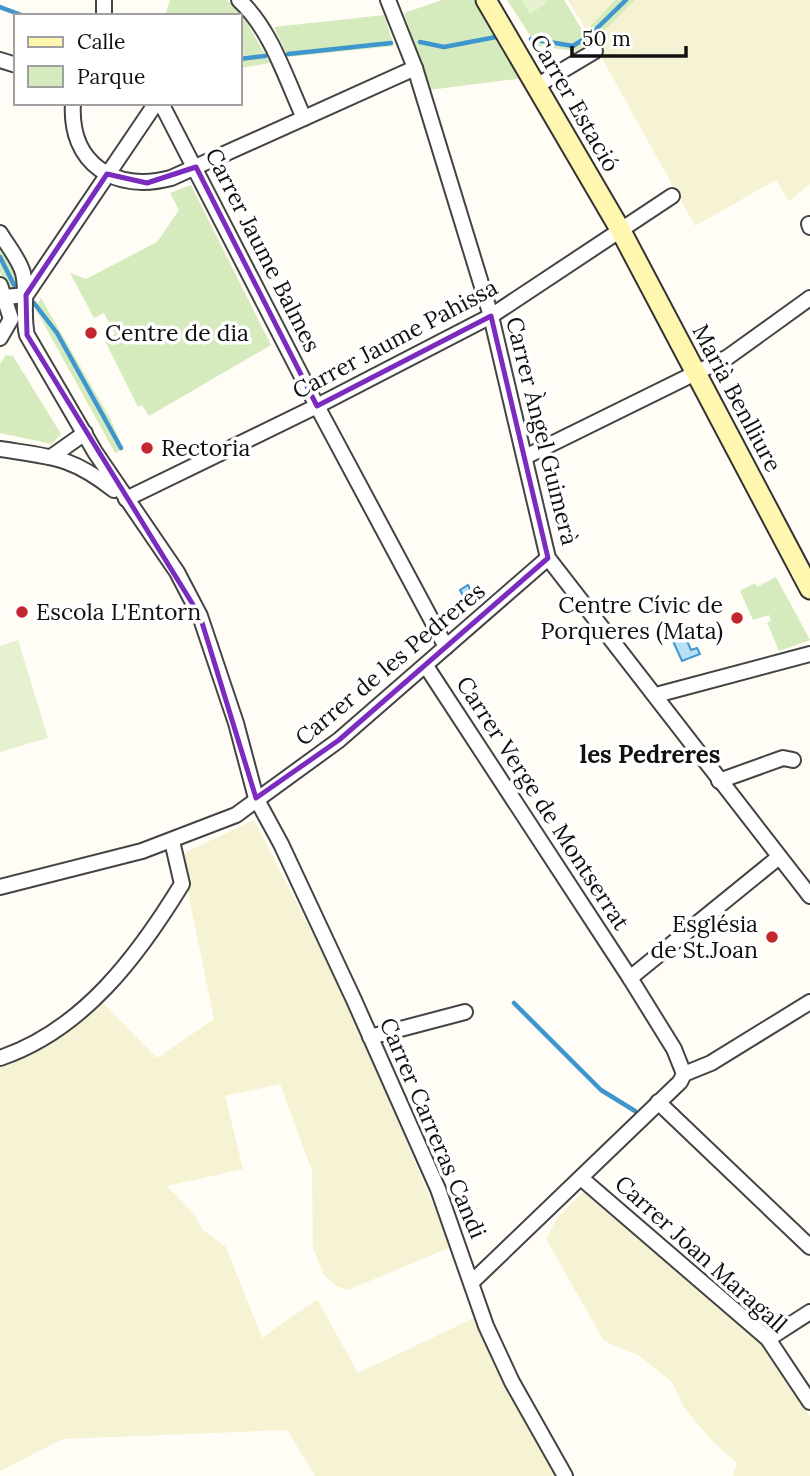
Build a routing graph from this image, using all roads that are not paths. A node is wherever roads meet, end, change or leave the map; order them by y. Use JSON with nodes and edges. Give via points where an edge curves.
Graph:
{"nodes":[{"id":1,"x":239,"y":0,"type":"edge"},
{"id":2,"x":388,"y":0,"type":"edge"},
{"id":3,"x":486,"y":0,"type":"edge"},
{"id":4,"x":595,"y":51,"type":"dead end"},
{"id":5,"x":415,"y":68,"type":"junction"},
{"id":6,"x":538,"y":85,"type":"junction"},
{"id":7,"x":73,"y":105,"type":"edge"},
{"id":8,"x":157,"y":105,"type":"edge"},
{"id":9,"x":159,"y":105,"type":"edge"},
{"id":10,"x":304,"y":118,"type":"junction"},
{"id":11,"x":196,"y":166,"type":"junction"},
{"id":12,"x":107,"y":174,"type":"junction"},
{"id":13,"x":673,"y":196,"type":"dead end"},
{"id":14,"x":621,"y":231,"type":"junction"},
{"id":15,"x":0,"y":233,"type":"edge"},
{"id":16,"x":3,"y":291,"type":"edge"},
{"id":17,"x":26,"y":295,"type":"junction"},
{"id":18,"x":810,"y":298,"type":"edge"},
{"id":19,"x":491,"y":316,"type":"junction"},
{"id":20,"x":3,"y":334,"type":"edge"},
{"id":21,"x":27,"y":335,"type":"junction"},
{"id":22,"x":697,"y":374,"type":"junction"},
{"id":23,"x":317,"y":406,"type":"junction"},
{"id":24,"x":85,"y":433,"type":"junction"},
{"id":25,"x":0,"y":449,"type":"edge"},
{"id":26,"x":51,"y":457,"type":"junction"},
{"id":27,"x":525,"y":457,"type":"junction"},
{"id":28,"x":126,"y":499,"type":"junction"},
{"id":29,"x":548,"y":558,"type":"junction"},
{"id":30,"x":810,"y":589,"type":"edge"},
{"id":31,"x":446,"y":647,"type":"junction"},
{"id":32,"x":810,"y":654,"type":"edge"},
{"id":33,"x":426,"y":666,"type":"junction"},
{"id":34,"x":656,"y":695,"type":"junction"},
{"id":35,"x":793,"y":760,"type":"dead end"},
{"id":36,"x":719,"y":781,"type":"junction"},
{"id":37,"x":256,"y":798,"type":"junction"},
{"id":38,"x":172,"y":841,"type":"junction"},
{"id":39,"x":779,"y":857,"type":"junction"},
{"id":40,"x":0,"y":887,"type":"edge"},
{"id":41,"x":810,"y":896,"type":"edge"},
{"id":42,"x":630,"y":978,"type":"junction"},
{"id":43,"x":810,"y":1002,"type":"edge"},
{"id":44,"x":465,"y":1012,"type":"dead end"},
{"id":45,"x":370,"y":1037,"type":"junction"},
{"id":46,"x":0,"y":1058,"type":"edge"},
{"id":47,"x":684,"y":1074,"type":"junction"},
{"id":48,"x":658,"y":1102,"type":"junction"},
{"id":49,"x":581,"y":1178,"type":"junction"},
{"id":50,"x":810,"y":1247,"type":"edge"},
{"id":51,"x":472,"y":1282,"type":"junction"},
{"id":52,"x":810,"y":1312,"type":"edge"},
{"id":53,"x":768,"y":1339,"type":"junction"},
{"id":54,"x":810,"y":1402,"type":"edge"},
{"id":55,"x":565,"y":1476,"type":"edge"}],
"edges":[{"from":1,"to":10,"type":"street","via":[[270,43]]},
{"from":2,"to":5,"type":"street","name":"Carrer Àngel Guimerà"},
{"from":3,"to":6,"type":"street","name":"Carrer Estació"},
{"from":4,"to":6,"type":"street"},
{"from":5,"to":10,"type":"street"},
{"from":5,"to":19,"type":"street","name":"Carrer Àngel Guimerà"},
{"from":6,"to":14,"type":"street","name":"Carrer Estació"},
{"from":7,"to":12,"type":"street","via":[[72,122],[80,146]]},
{"from":8,"to":12,"type":"street"},
{"from":9,"to":11,"type":"street","name":"Carrer Jaume Balmes"},
{"from":10,"to":11,"type":"street"},
{"from":11,"to":12,"type":"street","via":[[147,183]]},
{"from":11,"to":23,"type":"street","name":"Carrer Jaume Balmes"},
{"from":12,"to":17,"type":"street"},
{"from":13,"to":14,"type":"street","name":"Carrer Jaume Pahissa"},
{"from":14,"to":19,"type":"street","name":"Carrer Jaume Pahissa"},
{"from":14,"to":22,"type":"street","name":"Marià Benlliure"},
{"from":15,"to":17,"type":"street","via":[[23,270]]},
{"from":16,"to":17,"type":"street"},
{"from":16,"to":20,"type":"street","via":[[11,320]]},
{"from":17,"to":21,"type":"street","via":[[23,318]]},
{"from":18,"to":22,"type":"street","via":[[739,350]]},
{"from":19,"to":23,"type":"street","name":"Carrer Jaume Pahissa"},
{"from":19,"to":27,"type":"street","name":"Carrer Àngel Guimerà"},
{"from":20,"to":21,"type":"street"},
{"from":21,"to":24,"type":"street"},
{"from":22,"to":27,"type":"street"},
{"from":22,"to":30,"type":"street","name":"Marià Benlliure"},
{"from":23,"to":28,"type":"street","name":"Carrer Jaume Pahissa"},
{"from":23,"to":31,"type":"street","name":"Carrer Jaume Balmes"},
{"from":24,"to":26,"type":"street"},
{"from":24,"to":28,"type":"street"},
{"from":25,"to":26,"type":"street"},
{"from":26,"to":28,"type":"street","via":[[95,474]]},
{"from":27,"to":29,"type":"street","name":"Carrer Àngel Guimerà"},
{"from":28,"to":37,"type":"street","name":"Carrer Carreras Candi","via":[[177,572],[200,616]]},
{"from":29,"to":31,"type":"street","name":"Carrer de les Pedreres"},
{"from":29,"to":34,"type":"street","name":"Carrer Àngel Guimerà"},
{"from":31,"to":33,"type":"street","name":"Carrer de les Pedreres"},
{"from":32,"to":34,"type":"street"},
{"from":33,"to":37,"type":"street","name":"Carrer de les Pedreres","via":[[311,761]]},
{"from":33,"to":42,"type":"street","name":"Carrer Verge de Montserrat"},
{"from":34,"to":36,"type":"street","name":"Carrer Àngel Guimerà"},
{"from":35,"to":36,"type":"street","via":[[783,758]]},
{"from":36,"to":39,"type":"street","name":"Carrer Àngel Guimerà"},
{"from":37,"to":38,"type":"street","name":"Carrer de les Pedreres","via":[[236,815]]},
{"from":37,"to":45,"type":"street","name":"Carrer Carreras Candi"},
{"from":38,"to":40,"type":"street","name":"Carrer de les Pedreres"},
{"from":38,"to":46,"type":"street","via":[[182,884],[147,942],[55,1032]]},
{"from":39,"to":41,"type":"street","name":"Carrer Àngel Guimerà"},
{"from":39,"to":42,"type":"street"},
{"from":42,"to":47,"type":"street","name":"Carrer Verge de Montserrat","via":[[674,1049]]},
{"from":43,"to":47,"type":"street","via":[[711,1063]]},
{"from":44,"to":45,"type":"street"},
{"from":45,"to":51,"type":"street","name":"Carrer Carreras Candi","via":[[438,1189]]},
{"from":47,"to":48,"type":"street"},
{"from":48,"to":49,"type":"street"},
{"from":48,"to":50,"type":"street"},
{"from":49,"to":51,"type":"street"},
{"from":49,"to":53,"type":"street","name":"Carrer Joan Maragall"},
{"from":51,"to":55,"type":"street","name":"Carrer Carreras Candi","via":[[512,1382]]},
{"from":52,"to":53,"type":"street"},
{"from":53,"to":54,"type":"street","name":"Carrer Joan Maragall"}]}
